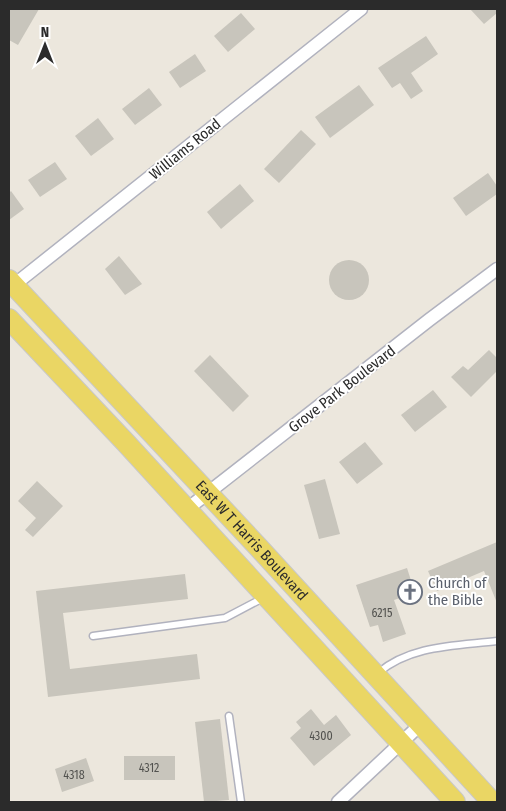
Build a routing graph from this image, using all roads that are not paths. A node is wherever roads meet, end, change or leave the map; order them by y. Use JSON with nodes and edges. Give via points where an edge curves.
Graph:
{"nodes":[{"id":1,"x":361,"y":9,"type":"edge"},
{"id":2,"x":497,"y":268,"type":"edge"},
{"id":3,"x":10,"y":285,"type":"edge"},
{"id":4,"x":9,"y":319,"type":"edge"},
{"id":5,"x":208,"y":494,"type":"junction"},
{"id":6,"x":186,"y":510,"type":"junction"},
{"id":7,"x":266,"y":597,"type":"junction"},
{"id":8,"x":94,"y":636,"type":"dead end"},
{"id":9,"x":497,"y":641,"type":"edge"},
{"id":10,"x":375,"y":675,"type":"junction"},
{"id":11,"x":229,"y":716,"type":"dead end"},
{"id":12,"x":420,"y":725,"type":"junction"},
{"id":13,"x":400,"y":743,"type":"junction"},
{"id":14,"x":241,"y":802,"type":"edge"},
{"id":15,"x":338,"y":802,"type":"edge"},
{"id":16,"x":455,"y":802,"type":"edge"},
{"id":17,"x":492,"y":802,"type":"edge"}],
"edges":[{"from":1,"to":3,"type":"street","name":"Williams Road"},
{"from":2,"to":5,"type":"street","name":"Grove Park Boulevard"},
{"from":3,"to":5,"type":"main road","name":"East W T Harris Boulevard"},
{"from":4,"to":6,"type":"main road","name":"East W T Harris Boulevard"},
{"from":5,"to":6,"type":"street","name":"Grove Park Boulevard"},
{"from":5,"to":10,"type":"main road","name":"East W T Harris Boulevard"},
{"from":6,"to":7,"type":"main road","name":"East W T Harris Boulevard"},
{"from":7,"to":8,"type":"lane","via":[[225,618]]},
{"from":7,"to":13,"type":"main road","name":"East W T Harris Boulevard"},
{"from":9,"to":10,"type":"lane","via":[[430,649],[396,660]]},
{"from":10,"to":12,"type":"main road","name":"East W T Harris Boulevard"},
{"from":11,"to":14,"type":"lane"},
{"from":12,"to":13,"type":"street"},
{"from":12,"to":17,"type":"main road","name":"East W T Harris Boulevard"},
{"from":13,"to":15,"type":"street"},
{"from":13,"to":16,"type":"main road","name":"East W T Harris Boulevard"}]}
